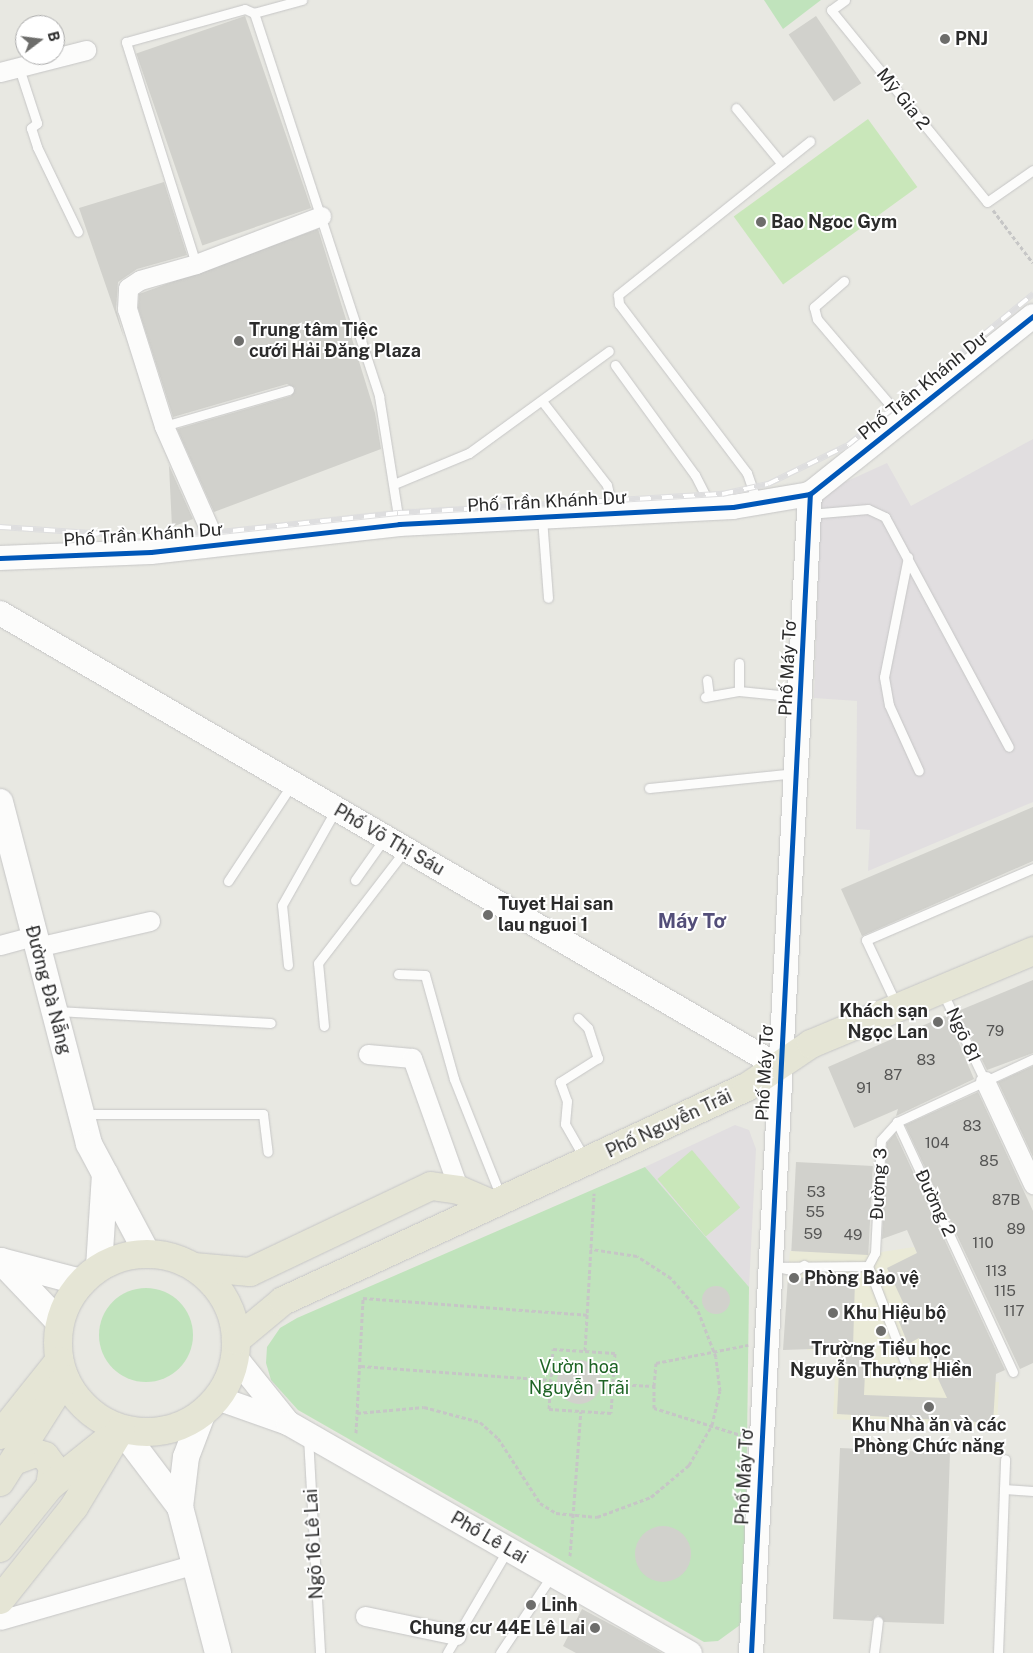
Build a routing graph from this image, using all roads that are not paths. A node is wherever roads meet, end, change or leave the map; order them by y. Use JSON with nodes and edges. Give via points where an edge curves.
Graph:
{"nodes":[{"id":1,"x":302,"y":0,"type":"edge"},
{"id":2,"x":845,"y":0,"type":"edge"},
{"id":3,"x":254,"y":13,"type":"junction"},
{"id":4,"x":86,"y":50,"type":"dead end"},
{"id":5,"x":19,"y":68,"type":"junction"},
{"id":6,"x":0,"y":72,"type":"edge"},
{"id":7,"x":736,"y":108,"type":"dead end"},
{"id":8,"x":810,"y":141,"type":"dead end"},
{"id":9,"x":782,"y":164,"type":"junction"},
{"id":10,"x":1033,"y":170,"type":"edge"},
{"id":11,"x":321,"y":216,"type":"junction"},
{"id":12,"x":78,"y":232,"type":"dead end"},
{"id":13,"x":196,"y":264,"type":"junction"},
{"id":14,"x":844,"y":281,"type":"dead end"},
{"id":15,"x":1033,"y":316,"type":"edge"},
{"id":16,"x":609,"y":351,"type":"dead end"},
{"id":17,"x":615,"y":365,"type":"dead end"},
{"id":18,"x":289,"y":390,"type":"dead end"},
{"id":19,"x":542,"y":401,"type":"junction"},
{"id":20,"x":903,"y":420,"type":"junction"},
{"id":21,"x":164,"y":426,"type":"junction"},
{"id":22,"x":394,"y":484,"type":"junction"},
{"id":23,"x":757,"y":502,"type":"junction"},
{"id":24,"x":810,"y":504,"type":"junction"},
{"id":25,"x":712,"y":508,"type":"junction"},
{"id":26,"x":613,"y":512,"type":"junction"},
{"id":27,"x":542,"y":516,"type":"junction"},
{"id":28,"x":399,"y":524,"type":"junction"},
{"id":29,"x":216,"y":544,"type":"junction"},
{"id":30,"x":908,"y":557,"type":"junction"},
{"id":31,"x":0,"y":558,"type":"edge"},
{"id":32,"x":548,"y":598,"type":"dead end"},
{"id":33,"x":0,"y":613,"type":"edge"},
{"id":34,"x":739,"y":663,"type":"dead end"},
{"id":35,"x":706,"y":680,"type":"dead end"},
{"id":36,"x":739,"y":691,"type":"junction"},
{"id":37,"x":800,"y":697,"type":"junction"},
{"id":38,"x":1009,"y":747,"type":"dead end"},
{"id":39,"x":919,"y":771,"type":"dead end"},
{"id":40,"x":796,"y":773,"type":"junction"},
{"id":41,"x":292,"y":784,"type":"junction"},
{"id":42,"x":649,"y":788,"type":"dead end"},
{"id":43,"x":0,"y":802,"type":"edge"},
{"id":44,"x":336,"y":808,"type":"junction"},
{"id":45,"x":395,"y":843,"type":"junction"},
{"id":46,"x":1033,"y":868,"type":"edge"},
{"id":47,"x":355,"y":880,"type":"dead end"},
{"id":48,"x":228,"y":881,"type":"dead end"},
{"id":49,"x":150,"y":921,"type":"dead end"},
{"id":50,"x":36,"y":942,"type":"junction"},
{"id":51,"x":0,"y":945,"type":"edge"},
{"id":52,"x":1033,"y":951,"type":"edge"},
{"id":53,"x":288,"y":965,"type":"dead end"},
{"id":54,"x":398,"y":974,"type":"dead end"},
{"id":55,"x":941,"y":989,"type":"junction"},
{"id":56,"x":897,"y":1008,"type":"junction"},
{"id":57,"x":54,"y":1011,"type":"junction"},
{"id":58,"x":578,"y":1018,"type":"dead end"},
{"id":59,"x":271,"y":1023,"type":"dead end"},
{"id":60,"x":324,"y":1026,"type":"dead end"},
{"id":61,"x":368,"y":1054,"type":"dead end"},
{"id":62,"x":1033,"y":1059,"type":"edge"},
{"id":63,"x":778,"y":1066,"type":"junction"},
{"id":64,"x":985,"y":1081,"type":"junction"},
{"id":65,"x":81,"y":1114,"type":"junction"},
{"id":66,"x":897,"y":1122,"type":"junction"},
{"id":67,"x":268,"y":1152,"type":"dead end"},
{"id":68,"x":586,"y":1162,"type":"junction"},
{"id":69,"x":105,"y":1174,"type":"junction"},
{"id":70,"x":1031,"y":1174,"type":"edge"},
{"id":71,"x":459,"y":1190,"type":"junction"},
{"id":72,"x":497,"y":1202,"type":"junction"},
{"id":73,"x":147,"y":1253,"type":"junction"},
{"id":74,"x":0,"y":1261,"type":"edge"},
{"id":75,"x":868,"y":1266,"type":"junction"},
{"id":76,"x":194,"y":1267,"type":"junction"},
{"id":77,"x":775,"y":1267,"type":"junction"},
{"id":78,"x":90,"y":1275,"type":"junction"},
{"id":79,"x":60,"y":1323,"type":"junction"},
{"id":80,"x":236,"y":1348,"type":"junction"},
{"id":81,"x":62,"y":1370,"type":"junction"},
{"id":82,"x":1013,"y":1372,"type":"dead end"},
{"id":83,"x":909,"y":1373,"type":"dead end"},
{"id":84,"x":210,"y":1405,"type":"junction"},
{"id":85,"x":121,"y":1429,"type":"junction"},
{"id":86,"x":298,"y":1429,"type":"junction"},
{"id":87,"x":0,"y":1435,"type":"edge"},
{"id":88,"x":1005,"y":1459,"type":"dead end"},
{"id":89,"x":17,"y":1460,"type":"junction"},
{"id":90,"x":0,"y":1482,"type":"edge"},
{"id":91,"x":50,"y":1486,"type":"junction"},
{"id":92,"x":1004,"y":1489,"type":"junction"},
{"id":93,"x":1033,"y":1492,"type":"edge"},
{"id":94,"x":180,"y":1507,"type":"junction"},
{"id":95,"x":0,"y":1548,"type":"edge"},
{"id":96,"x":508,"y":1549,"type":"junction"},
{"id":97,"x":195,"y":1564,"type":"junction"},
{"id":98,"x":552,"y":1575,"type":"junction"},
{"id":99,"x":0,"y":1600,"type":"edge"},
{"id":100,"x":365,"y":1616,"type":"dead end"},
{"id":101,"x":0,"y":1620,"type":"edge"},
{"id":102,"x":878,"y":1621,"type":"dead end"},
{"id":103,"x":456,"y":1635,"type":"junction"},
{"id":104,"x":218,"y":1653,"type":"edge"},
{"id":105,"x":320,"y":1653,"type":"edge"},
{"id":106,"x":447,"y":1653,"type":"edge"},
{"id":107,"x":500,"y":1653,"type":"edge"},
{"id":108,"x":690,"y":1653,"type":"edge"},
{"id":109,"x":751,"y":1653,"type":"edge"},
{"id":110,"x":874,"y":1653,"type":"edge"},
{"id":111,"x":998,"y":1653,"type":"edge"}],
"edges":[{"from":1,"to":3,"type":"lane"},
{"from":2,"to":10,"type":"lane","name":"Mỹ Gia 2","via":[[831,10],[987,202]]},
{"from":3,"to":11,"type":"lane"},
{"from":3,"to":13,"type":"lane","via":[[245,8],[126,42]]},
{"from":4,"to":5,"type":"street"},
{"from":5,"to":6,"type":"street"},
{"from":5,"to":12,"type":"lane","via":[[37,123],[31,128],[37,147]]},
{"from":7,"to":9,"type":"lane"},
{"from":8,"to":9,"type":"lane"},
{"from":9,"to":23,"type":"lane","via":[[618,295],[619,304],[747,473]]},
{"from":11,"to":13,"type":"street"},
{"from":11,"to":22,"type":"lane","via":[[379,396]]},
{"from":13,"to":21,"type":"street","via":[[140,280],[128,288],[127,310]]},
{"from":14,"to":20,"type":"lane","via":[[814,307],[817,319]]},
{"from":15,"to":20,"type":"street","name":"Phố Trần Khánh Dư"},
{"from":16,"to":19,"type":"lane"},
{"from":17,"to":25,"type":"lane","via":[[695,474]]},
{"from":18,"to":21,"type":"lane"},
{"from":19,"to":22,"type":"lane","via":[[469,453]]},
{"from":19,"to":26,"type":"lane","via":[[606,485]]},
{"from":20,"to":24,"type":"street","name":"Phố Trần Khánh Dư"},
{"from":21,"to":29,"type":"street"},
{"from":22,"to":28,"type":"lane"},
{"from":23,"to":24,"type":"street","name":"Phố Trần Khánh Dư"},
{"from":23,"to":25,"type":"street","name":"Phố Trần Khánh Dư"},
{"from":24,"to":30,"type":"lane","via":[[877,511]]},
{"from":24,"to":37,"type":"street","name":"Phố Máy Tơ"},
{"from":25,"to":26,"type":"street","name":"Phố Trần Khánh Dư"},
{"from":26,"to":27,"type":"street","name":"Phố Trần Khánh Dư"},
{"from":27,"to":28,"type":"street","name":"Phố Trần Khánh Dư"},
{"from":27,"to":32,"type":"lane"},
{"from":28,"to":29,"type":"street","name":"Phố Trần Khánh Dư"},
{"from":29,"to":31,"type":"street","name":"Phố Trần Khánh Dư"},
{"from":30,"to":38,"type":"lane"},
{"from":30,"to":39,"type":"lane","via":[[884,677],[889,705]]},
{"from":33,"to":41,"type":"street","name":"Phố Võ Thị Sáu"},
{"from":34,"to":36,"type":"lane"},
{"from":35,"to":36,"type":"lane","via":[[707,696]]},
{"from":36,"to":37,"type":"lane"},
{"from":37,"to":40,"type":"street","name":"Phố Máy Tơ"},
{"from":40,"to":42,"type":"lane"},
{"from":40,"to":63,"type":"street","name":"Phố Máy Tơ"},
{"from":41,"to":44,"type":"street","name":"Phố Võ Thị Sáu"},
{"from":41,"to":48,"type":"lane"},
{"from":43,"to":50,"type":"main road","name":"Đường Đà Nẵng"},
{"from":44,"to":45,"type":"street","name":"Phố Võ Thị Sáu"},
{"from":44,"to":53,"type":"lane","via":[[282,906]]},
{"from":45,"to":47,"type":"lane"},
{"from":45,"to":60,"type":"lane","via":[[318,963]]},
{"from":45,"to":63,"type":"street","name":"Phố Võ Thị Sáu"},
{"from":46,"to":56,"type":"lane","via":[[866,940]]},
{"from":49,"to":50,"type":"street"},
{"from":50,"to":51,"type":"street"},
{"from":50,"to":57,"type":"main road","name":"Đường Đà Nẵng"},
{"from":52,"to":55,"type":"main road","name":"Phố Nguyễn Trãi"},
{"from":54,"to":72,"type":"lane","via":[[425,975],[454,1078]]},
{"from":55,"to":56,"type":"main road","name":"Phố Nguyễn Trãi"},
{"from":55,"to":64,"type":"lane","name":"Ngõ 81"},
{"from":56,"to":63,"type":"main road","name":"Phố Nguyễn Trãi","via":[[810,1044]]},
{"from":57,"to":59,"type":"lane"},
{"from":57,"to":65,"type":"main road","name":"Đường Đà Nẵng"},
{"from":58,"to":68,"type":"lane","via":[[588,1028],[598,1058],[560,1082],[567,1101],[565,1124]]},
{"from":61,"to":71,"type":"street","via":[[412,1058]]},
{"from":62,"to":64,"type":"lane"},
{"from":63,"to":68,"type":"main road","name":"Phố Nguyễn Trãi","via":[[747,1087]]},
{"from":63,"to":77,"type":"street","name":"Phố Máy Tơ"},
{"from":64,"to":66,"type":"lane"},
{"from":64,"to":70,"type":"street"},
{"from":65,"to":67,"type":"lane","via":[[263,1114]]},
{"from":65,"to":69,"type":"main road","name":"Đường Đà Nẵng","via":[[88,1144]]},
{"from":66,"to":75,"type":"lane","name":"Đường 3","via":[[882,1140],[875,1254]]},
{"from":66,"to":82,"type":"lane","name":"Đường 2"},
{"from":68,"to":72,"type":"main road","name":"Phố Nguyễn Trãi"},
{"from":69,"to":73,"type":"main road","name":"Đường Đà Nẵng"},
{"from":69,"to":78,"type":"main road"},
{"from":71,"to":72,"type":"main road"},
{"from":71,"to":76,"type":"main road","via":[[431,1186],[250,1272]]},
{"from":72,"to":80,"type":"main road","name":"Phố Nguyễn Trãi","via":[[283,1301]]},
{"from":73,"to":76,"type":"main road"},
{"from":73,"to":78,"type":"main road","via":[[122,1257]]},
{"from":74,"to":78,"type":"main road"},
{"from":74,"to":79,"type":"main road"},
{"from":75,"to":77,"type":"lane"},
{"from":75,"to":83,"type":"lane"},
{"from":76,"to":80,"type":"main road","via":[[224,1298]]},
{"from":77,"to":109,"type":"street","name":"Phố Máy Tơ"},
{"from":78,"to":79,"type":"main road"},
{"from":79,"to":81,"type":"main road"},
{"from":80,"to":84,"type":"main road"},
{"from":80,"to":86,"type":"street","name":"Phố Lê Lai"},
{"from":81,"to":85,"type":"main road","via":[[88,1410]]},
{"from":81,"to":87,"type":"main road"},
{"from":81,"to":89,"type":"main road"},
{"from":84,"to":85,"type":"main road","via":[[178,1427],[150,1432]]},
{"from":84,"to":86,"type":"street","name":"Phố Lê Lai"},
{"from":84,"to":94,"type":"main road","via":[[186,1457]]},
{"from":85,"to":91,"type":"main road"},
{"from":85,"to":94,"type":"main road"},
{"from":85,"to":99,"type":"main road","via":[[74,1507]]},
{"from":86,"to":96,"type":"street","name":"Phố Lê Lai"},
{"from":86,"to":105,"type":"lane","name":"Ngõ 16 Lê Lai"},
{"from":88,"to":92,"type":"lane"},
{"from":89,"to":90,"type":"main road"},
{"from":89,"to":91,"type":"main road","via":[[35,1453],[45,1456],[53,1467]]},
{"from":91,"to":95,"type":"main road"},
{"from":92,"to":93,"type":"lane"},
{"from":92,"to":111,"type":"lane"},
{"from":94,"to":97,"type":"main road"},
{"from":96,"to":98,"type":"street","name":"Phố Lê Lai"},
{"from":96,"to":103,"type":"lane"},
{"from":97,"to":101,"type":"street"},
{"from":97,"to":104,"type":"main road"},
{"from":98,"to":107,"type":"lane"},
{"from":98,"to":108,"type":"street","name":"Phố Lê Lai"},
{"from":100,"to":103,"type":"street"},
{"from":102,"to":110,"type":"lane"},
{"from":103,"to":106,"type":"lane"}]}
